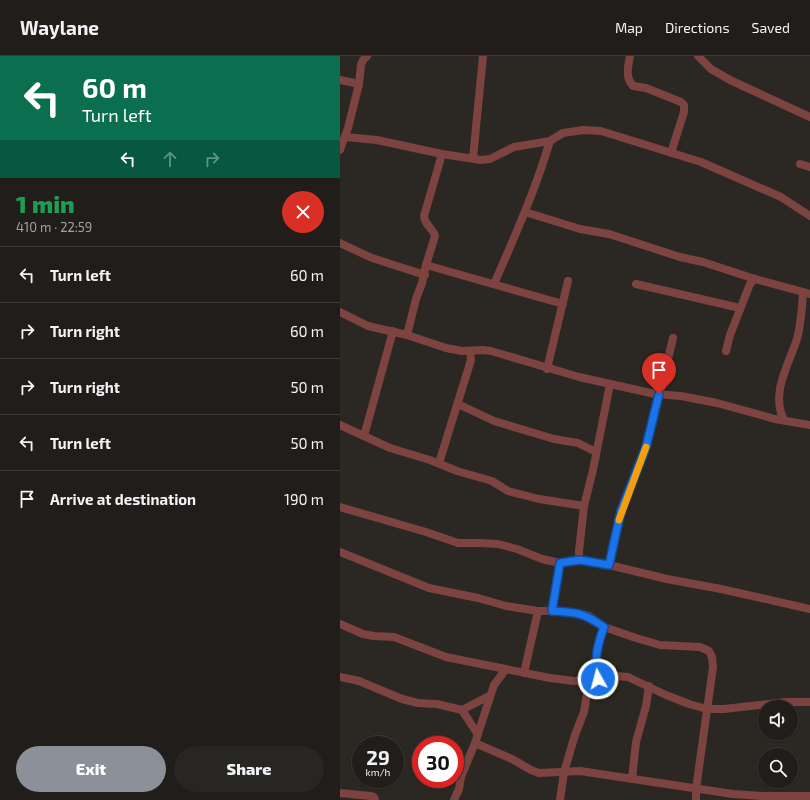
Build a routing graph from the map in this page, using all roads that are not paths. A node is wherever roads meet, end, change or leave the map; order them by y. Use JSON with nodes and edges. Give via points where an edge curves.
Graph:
{"nodes":[{"id":1,"x":368,"y":56,"type":"edge"},
{"id":2,"x":483,"y":56,"type":"edge"},
{"id":3,"x":630,"y":56,"type":"edge"},
{"id":4,"x":698,"y":56,"type":"edge"},
{"id":5,"x":340,"y":80,"type":"edge"},
{"id":6,"x":359,"y":84,"type":"junction"},
{"id":7,"x":810,"y":117,"type":"edge"},
{"id":8,"x":345,"y":137,"type":"junction"},
{"id":9,"x":550,"y":141,"type":"junction"},
{"id":10,"x":340,"y":150,"type":"edge"},
{"id":11,"x":671,"y":152,"type":"junction"},
{"id":12,"x":442,"y":154,"type":"junction"},
{"id":13,"x":472,"y":158,"type":"junction"},
{"id":14,"x":800,"y":164,"type":"dead end"},
{"id":15,"x":810,"y":167,"type":"edge"},
{"id":16,"x":526,"y":212,"type":"junction"},
{"id":17,"x":810,"y":216,"type":"edge"},
{"id":18,"x":340,"y":243,"type":"edge"},
{"id":19,"x":426,"y":265,"type":"junction"},
{"id":20,"x":424,"y":275,"type":"junction"},
{"id":21,"x":755,"y":279,"type":"junction"},
{"id":22,"x":568,"y":281,"type":"dead end"},
{"id":23,"x":494,"y":284,"type":"junction"},
{"id":24,"x":636,"y":284,"type":"dead end"},
{"id":25,"x":807,"y":293,"type":"edge"},
{"id":26,"x":563,"y":304,"type":"junction"},
{"id":27,"x":740,"y":308,"type":"junction"},
{"id":28,"x":340,"y":312,"type":"edge"},
{"id":29,"x":393,"y":331,"type":"junction"},
{"id":30,"x":407,"y":335,"type":"junction"},
{"id":31,"x":672,"y":338,"type":"dead end"},
{"id":32,"x":470,"y":351,"type":"junction"},
{"id":33,"x":726,"y":351,"type":"dead end"},
{"id":34,"x":547,"y":369,"type":"junction"},
{"id":35,"x":610,"y":384,"type":"junction"},
{"id":36,"x":659,"y":394,"type":"junction"},
{"id":37,"x":458,"y":404,"type":"junction"},
{"id":38,"x":784,"y":420,"type":"junction"},
{"id":39,"x":340,"y":425,"type":"edge"},
{"id":40,"x":810,"y":425,"type":"edge"},
{"id":41,"x":364,"y":436,"type":"junction"},
{"id":42,"x":596,"y":452,"type":"junction"},
{"id":43,"x":439,"y":463,"type":"junction"},
{"id":44,"x":584,"y":506,"type":"junction"},
{"id":45,"x":340,"y":507,"type":"edge"},
{"id":46,"x":340,"y":552,"type":"edge"},
{"id":47,"x":580,"y":560,"type":"junction"},
{"id":48,"x":560,"y":563,"type":"junction"},
{"id":49,"x":609,"y":565,"type":"junction"},
{"id":50,"x":810,"y":609,"type":"edge"},
{"id":51,"x":538,"y":611,"type":"junction"},
{"id":52,"x":552,"y":611,"type":"junction"},
{"id":53,"x":340,"y":624,"type":"edge"},
{"id":54,"x":604,"y":627,"type":"junction"},
{"id":55,"x":506,"y":669,"type":"junction"},
{"id":56,"x":524,"y":673,"type":"junction"},
{"id":57,"x":340,"y":677,"type":"edge"},
{"id":58,"x":598,"y":679,"type":"junction"},
{"id":59,"x":589,"y":681,"type":"junction"},
{"id":60,"x":649,"y":686,"type":"junction"},
{"id":61,"x":489,"y":696,"type":"junction"},
{"id":62,"x":810,"y":702,"type":"edge"},
{"id":63,"x":707,"y":709,"type":"junction"},
{"id":64,"x":462,"y":710,"type":"junction"},
{"id":65,"x":477,"y":733,"type":"junction"},
{"id":66,"x":474,"y":743,"type":"junction"},
{"id":67,"x":564,"y":772,"type":"junction"},
{"id":68,"x":632,"y":779,"type":"junction"},
{"id":69,"x":696,"y":789,"type":"junction"},
{"id":70,"x":340,"y":793,"type":"edge"},
{"id":71,"x":810,"y":796,"type":"edge"},
{"id":72,"x":787,"y":798,"type":"edge"},
{"id":73,"x":375,"y":800,"type":"edge"},
{"id":74,"x":454,"y":800,"type":"edge"},
{"id":75,"x":560,"y":800,"type":"edge"},
{"id":76,"x":696,"y":800,"type":"edge"}],
"edges":[{"from":1,"to":6,"type":"street","via":[[361,65]]},
{"from":2,"to":13,"type":"street"},
{"from":3,"to":11,"type":"street","via":[[627,76],[633,86],[646,88],[684,105]]},
{"from":4,"to":7,"type":"street","via":[[711,69],[730,80]]},
{"from":5,"to":6,"type":"street"},
{"from":6,"to":8,"type":"street"},
{"from":8,"to":10,"type":"street"},
{"from":8,"to":12,"type":"street","via":[[377,140]]},
{"from":9,"to":11,"type":"street","via":[[563,133],[592,130],[612,133]]},
{"from":9,"to":13,"type":"street","via":[[514,147],[490,159]]},
{"from":9,"to":16,"type":"street"},
{"from":11,"to":17,"type":"street","via":[[701,162],[781,197]]},
{"from":12,"to":13,"type":"street"},
{"from":12,"to":19,"type":"street","via":[[424,216],[427,225],[435,233]]},
{"from":14,"to":15,"type":"street"},
{"from":16,"to":21,"type":"street","via":[[580,229],[609,234]]},
{"from":16,"to":23,"type":"street"},
{"from":18,"to":20,"type":"street","via":[[372,258]]},
{"from":19,"to":20,"type":"street"},
{"from":19,"to":23,"type":"street"},
{"from":20,"to":30,"type":"street"},
{"from":21,"to":25,"type":"street"},
{"from":21,"to":27,"type":"street","via":[[750,284]]},
{"from":22,"to":26,"type":"street"},
{"from":23,"to":26,"type":"street"},
{"from":24,"to":27,"type":"street"},
{"from":25,"to":38,"type":"street","via":[[800,327],[783,376],[780,408]]},
{"from":26,"to":34,"type":"street"},
{"from":27,"to":33,"type":"street"},
{"from":28,"to":29,"type":"street","via":[[368,326]]},
{"from":29,"to":30,"type":"street"},
{"from":29,"to":41,"type":"street"},
{"from":30,"to":32,"type":"street","via":[[446,348]]},
{"from":31,"to":36,"type":"street"},
{"from":32,"to":34,"type":"street","via":[[491,351]]},
{"from":32,"to":37,"type":"street"},
{"from":34,"to":35,"type":"street"},
{"from":35,"to":36,"type":"street"},
{"from":35,"to":42,"type":"street"},
{"from":36,"to":38,"type":"street","via":[[717,403]]},
{"from":36,"to":49,"type":"street","via":[[646,447],[621,511]]},
{"from":37,"to":42,"type":"street","via":[[494,421],[554,439],[578,443]]},
{"from":37,"to":43,"type":"street"},
{"from":38,"to":40,"type":"street"},
{"from":39,"to":41,"type":"street"},
{"from":41,"to":43,"type":"street","via":[[390,448]]},
{"from":42,"to":44,"type":"street"},
{"from":43,"to":44,"type":"street","via":[[492,481],[508,491]]},
{"from":44,"to":47,"type":"street"},
{"from":45,"to":48,"type":"street","via":[[458,543],[498,544]]},
{"from":46,"to":51,"type":"street","via":[[429,588]]},
{"from":47,"to":48,"type":"street"},
{"from":47,"to":49,"type":"street"},
{"from":48,"to":52,"type":"street"},
{"from":49,"to":50,"type":"street"},
{"from":51,"to":52,"type":"street"},
{"from":51,"to":56,"type":"street"},
{"from":52,"to":54,"type":"street","via":[[589,616]]},
{"from":53,"to":55,"type":"street","via":[[363,634],[394,636],[446,657]]},
{"from":54,"to":58,"type":"street","via":[[598,643]]},
{"from":54,"to":63,"type":"street","via":[[660,645],[700,647],[709,651],[713,667]]},
{"from":55,"to":56,"type":"street"},
{"from":55,"to":61,"type":"street"},
{"from":56,"to":59,"type":"street"},
{"from":57,"to":64,"type":"street","via":[[359,681],[402,699]]},
{"from":58,"to":59,"type":"street"},
{"from":58,"to":60,"type":"street","via":[[628,677]]},
{"from":59,"to":67,"type":"street","via":[[584,712]]},
{"from":60,"to":63,"type":"street","via":[[666,695]]},
{"from":60,"to":68,"type":"street","via":[[636,742]]},
{"from":61,"to":64,"type":"street"},
{"from":61,"to":65,"type":"street"},
{"from":62,"to":63,"type":"street"},
{"from":63,"to":69,"type":"street"},
{"from":64,"to":65,"type":"street"},
{"from":65,"to":66,"type":"street"},
{"from":66,"to":67,"type":"street","via":[[538,773]]},
{"from":66,"to":74,"type":"street"},
{"from":67,"to":68,"type":"street","via":[[580,771]]},
{"from":67,"to":75,"type":"street"},
{"from":68,"to":69,"type":"street"},
{"from":69,"to":72,"type":"street"},
{"from":69,"to":76,"type":"street"},
{"from":70,"to":73,"type":"street","via":[[370,796]]},
{"from":71,"to":72,"type":"street"}]}
